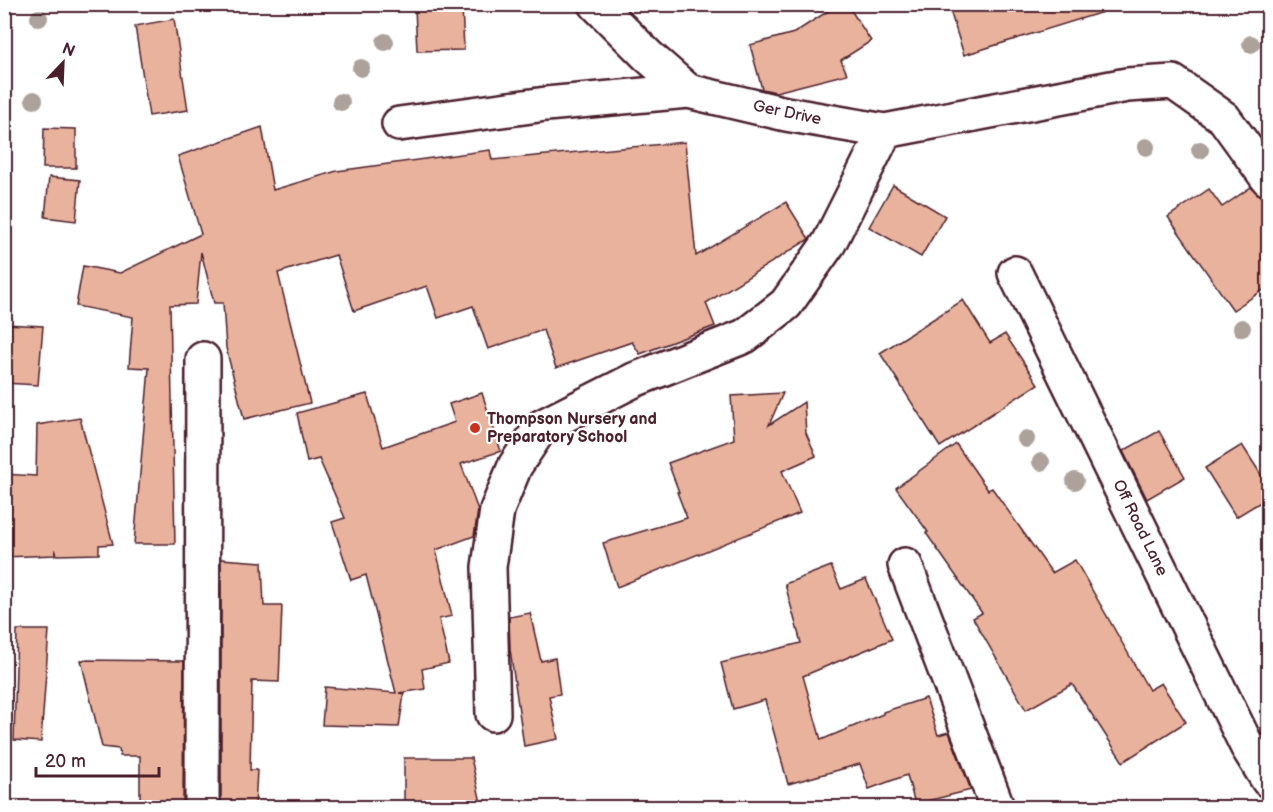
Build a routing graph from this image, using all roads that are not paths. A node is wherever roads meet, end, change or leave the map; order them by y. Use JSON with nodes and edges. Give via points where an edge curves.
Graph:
{"nodes":[{"id":1,"x":596,"y":4,"type":"edge"},
{"id":2,"x":688,"y":91,"type":"junction"},
{"id":3,"x":399,"y":124,"type":"dead end"},
{"id":4,"x":885,"y":131,"type":"junction"},
{"id":5,"x":1269,"y":179,"type":"edge"},
{"id":6,"x":1015,"y":273,"type":"dead end"},
{"id":7,"x":203,"y":359,"type":"dead end"},
{"id":8,"x":905,"y":566,"type":"dead end"},
{"id":9,"x":493,"y":714,"type":"dead end"},
{"id":10,"x":1269,"y":780,"type":"edge"},
{"id":11,"x":202,"y":807,"type":"edge"},
{"id":12,"x":996,"y":807,"type":"edge"}],
"edges":[{"from":1,"to":2,"type":"street"},
{"from":2,"to":3,"type":"street","name":"Ger Drive","via":[[546,104]]},
{"from":2,"to":4,"type":"street","name":"Ger Drive","via":[[786,114]]},
{"from":4,"to":5,"type":"street","name":"Ger Drive","via":[[1127,85],[1173,82],[1224,118]]},
{"from":4,"to":9,"type":"street","via":[[829,243],[786,304],[745,336],[634,380],[541,427],[515,466],[498,510],[489,567]]},
{"from":6,"to":10,"type":"street","name":"Off Road Lane","via":[[1247,746]]},
{"from":7,"to":11,"type":"street"},
{"from":8,"to":12,"type":"street"}]}
